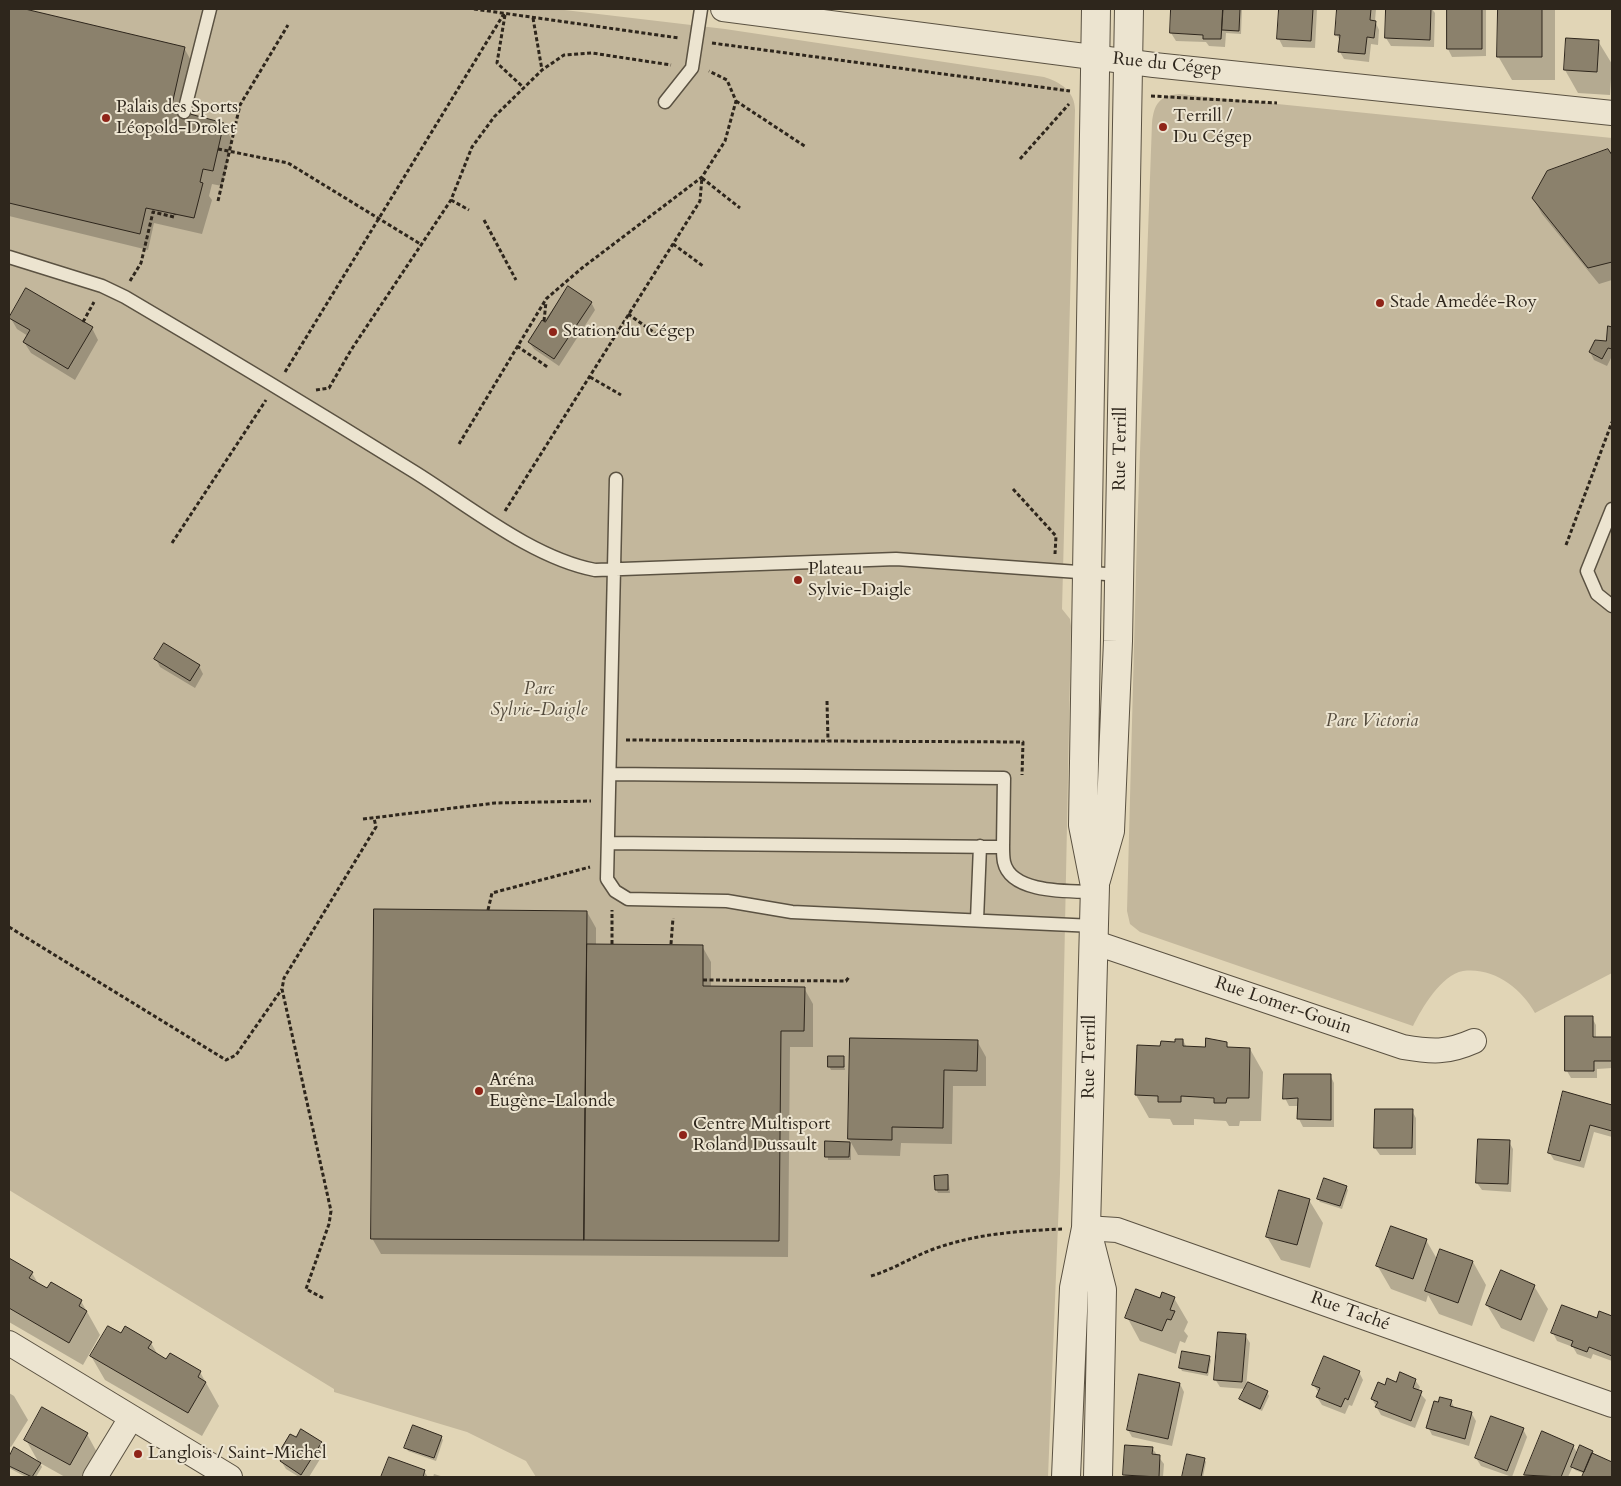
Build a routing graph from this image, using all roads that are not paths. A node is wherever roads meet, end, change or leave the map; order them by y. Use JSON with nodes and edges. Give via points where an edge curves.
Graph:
{"nodes":[{"id":1,"x":210,"y":9,"type":"edge"},
{"id":2,"x":701,"y":9,"type":"edge"},
{"id":3,"x":723,"y":9,"type":"edge"},
{"id":4,"x":1096,"y":9,"type":"edge"},
{"id":5,"x":1129,"y":9,"type":"edge"},
{"id":6,"x":1095,"y":57,"type":"junction"},
{"id":7,"x":1127,"y":61,"type":"junction"},
{"id":8,"x":665,"y":102,"type":"dead end"},
{"id":9,"x":184,"y":112,"type":"dead end"},
{"id":10,"x":1612,"y":113,"type":"edge"},
{"id":11,"x":9,"y":258,"type":"edge"},
{"id":12,"x":616,"y":479,"type":"dead end"},
{"id":13,"x":1612,"y":509,"type":"edge"},
{"id":14,"x":614,"y":569,"type":"junction"},
{"id":15,"x":1087,"y":573,"type":"junction"},
{"id":16,"x":1120,"y":575,"type":"junction"},
{"id":17,"x":1612,"y":606,"type":"edge"},
{"id":18,"x":610,"y":774,"type":"junction"},
{"id":19,"x":608,"y":842,"type":"junction"},
{"id":20,"x":980,"y":846,"type":"junction"},
{"id":21,"x":1003,"y":847,"type":"junction"},
{"id":22,"x":1095,"y":889,"type":"junction"},
{"id":23,"x":977,"y":920,"type":"junction"},
{"id":24,"x":1094,"y":934,"type":"junction"},
{"id":25,"x":1474,"y":1041,"type":"dead end"},
{"id":26,"x":1086,"y":1228,"type":"junction"},
{"id":27,"x":9,"y":1343,"type":"edge"},
{"id":28,"x":1612,"y":1405,"type":"edge"},
{"id":29,"x":131,"y":1418,"type":"junction"},
{"id":30,"x":95,"y":1477,"type":"edge"},
{"id":31,"x":230,"y":1477,"type":"edge"},
{"id":32,"x":1066,"y":1477,"type":"edge"},
{"id":33,"x":1098,"y":1477,"type":"edge"}],
"edges":[{"from":1,"to":9,"type":"lane"},
{"from":2,"to":8,"type":"lane","via":[[692,68]]},
{"from":3,"to":6,"type":"street","name":"Rue du Cégep"},
{"from":4,"to":6,"type":"street","name":"Rue Terrill"},
{"from":5,"to":7,"type":"street","name":"Rue Terrill"},
{"from":6,"to":7,"type":"street","name":"Rue du Cégep"},
{"from":6,"to":15,"type":"street","name":"Rue Terrill"},
{"from":7,"to":10,"type":"street","name":"Rue du Cégep"},
{"from":7,"to":16,"type":"street","name":"Rue Terrill"},
{"from":11,"to":14,"type":"lane","via":[[122,295],[556,559],[595,570]]},
{"from":12,"to":14,"type":"lane"},
{"from":13,"to":17,"type":"lane","via":[[1587,571],[1597,594]]},
{"from":14,"to":15,"type":"lane","via":[[896,559]]},
{"from":14,"to":18,"type":"lane"},
{"from":15,"to":16,"type":"lane"},
{"from":15,"to":22,"type":"street","name":"Rue Terrill","via":[[1083,825]]},
{"from":16,"to":22,"type":"street","name":"Rue Terrill","via":[[1110,831]]},
{"from":18,"to":19,"type":"lane"},
{"from":18,"to":21,"type":"lane","via":[[1004,778]]},
{"from":19,"to":20,"type":"lane"},
{"from":19,"to":23,"type":"lane","via":[[607,879],[615,891],[628,899],[727,901],[792,912]]},
{"from":20,"to":21,"type":"lane"},
{"from":20,"to":23,"type":"lane"},
{"from":21,"to":22,"type":"lane","via":[[1004,864],[1008,870],[1032,887]]},
{"from":22,"to":24,"type":"street","name":"Rue Terrill"},
{"from":23,"to":24,"type":"lane"},
{"from":24,"to":25,"type":"street","name":"Rue Lomer-Gouin","via":[[1403,1047],[1454,1050]]},
{"from":24,"to":26,"type":"street","name":"Rue Terrill"},
{"from":26,"to":28,"type":"street","name":"Rue Taché","via":[[1117,1230]]},
{"from":26,"to":32,"type":"street","name":"Rue Terrill","via":[[1074,1288]]},
{"from":26,"to":33,"type":"street","name":"Rue Terrill","via":[[1102,1290]]},
{"from":27,"to":29,"type":"street"},
{"from":29,"to":30,"type":"street"},
{"from":29,"to":31,"type":"street"}]}
